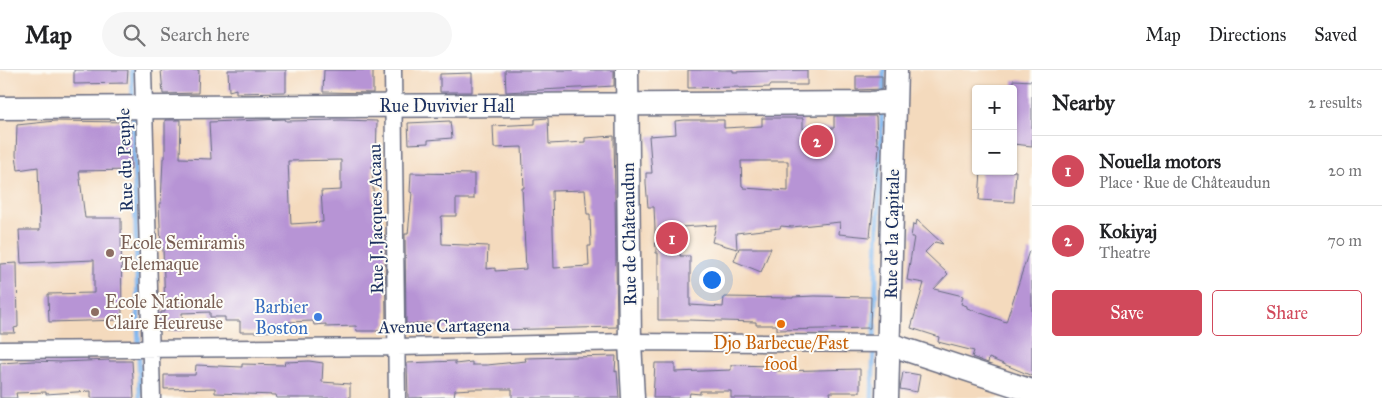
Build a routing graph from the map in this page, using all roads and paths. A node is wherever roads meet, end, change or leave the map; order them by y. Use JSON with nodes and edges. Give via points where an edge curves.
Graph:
{"nodes":[{"id":1,"x":143,"y":70,"type":"edge"},
{"id":2,"x":394,"y":70,"type":"edge"},
{"id":3,"x":627,"y":70,"type":"edge"},
{"id":4,"x":896,"y":70,"type":"edge"},
{"id":5,"x":895,"y":101,"type":"junction"},
{"id":6,"x":627,"y":104,"type":"junction"},
{"id":7,"x":394,"y":106,"type":"junction"},
{"id":8,"x":143,"y":107,"type":"junction"},
{"id":9,"x":0,"y":108,"type":"edge"},
{"id":10,"x":630,"y":342,"type":"junction"},
{"id":11,"x":889,"y":344,"type":"junction"},
{"id":12,"x":397,"y":347,"type":"junction"},
{"id":13,"x":0,"y":350,"type":"edge"},
{"id":14,"x":151,"y":350,"type":"junction"},
{"id":15,"x":1032,"y":391,"type":"edge"},
{"id":16,"x":152,"y":398,"type":"edge"},
{"id":17,"x":398,"y":398,"type":"edge"},
{"id":18,"x":633,"y":398,"type":"edge"},
{"id":19,"x":887,"y":398,"type":"edge"}],
"edges":[{"from":1,"to":8,"type":"street","name":"Rue du Peuple"},
{"from":2,"to":7,"type":"street","name":"Rue J. Jacques Acaau"},
{"from":3,"to":6,"type":"street","name":"Rue de Châteaudun"},
{"from":4,"to":5,"type":"street","name":"Rue de la Capitale"},
{"from":5,"to":6,"type":"street","name":"Rue Duvivier Hall"},
{"from":5,"to":11,"type":"street","name":"Rue de la Capitale"},
{"from":6,"to":7,"type":"street","name":"Rue Duvivier Hall"},
{"from":6,"to":10,"type":"street","name":"Rue de Châteaudun"},
{"from":7,"to":8,"type":"street","name":"Rue Duvivier Hall"},
{"from":7,"to":12,"type":"street","name":"Rue J. Jacques Acaau"},
{"from":8,"to":9,"type":"street","name":"Rue Duvivier Hall"},
{"from":8,"to":14,"type":"street","name":"Rue du Peuple"},
{"from":10,"to":11,"type":"street","name":"Avenue Cartagena"},
{"from":10,"to":12,"type":"street","name":"Avenue Cartagena"},
{"from":10,"to":18,"type":"street","name":"Rue de Châteaudun"},
{"from":11,"to":15,"type":"street"},
{"from":11,"to":19,"type":"street","name":"Rue de la Capitale"},
{"from":12,"to":14,"type":"street","name":"Avenue Cartagena"},
{"from":12,"to":17,"type":"street","name":"Rue J. Jacques Acaau"},
{"from":13,"to":14,"type":"street","name":"Avenue Cartagena"},
{"from":14,"to":16,"type":"street","name":"Rue du Peuple"}]}
